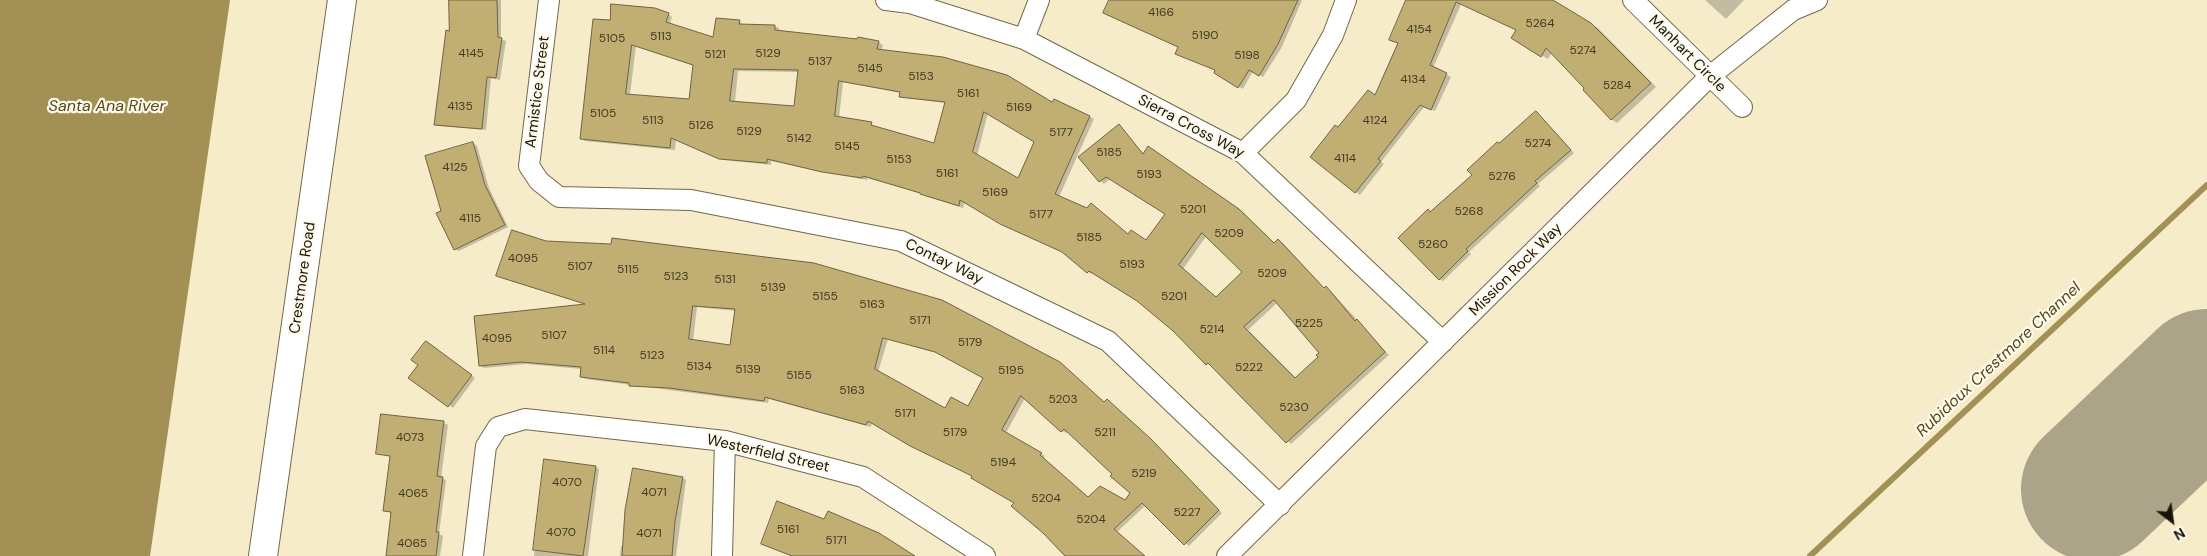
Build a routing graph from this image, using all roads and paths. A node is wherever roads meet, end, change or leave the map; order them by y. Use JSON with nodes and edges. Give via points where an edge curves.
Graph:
{"nodes":[{"id":1,"x":342,"y":0,"type":"edge"},
{"id":2,"x":550,"y":0,"type":"edge"},
{"id":3,"x":886,"y":0,"type":"edge"},
{"id":4,"x":1039,"y":0,"type":"edge"},
{"id":5,"x":1346,"y":0,"type":"edge"},
{"id":6,"x":1632,"y":0,"type":"edge"},
{"id":7,"x":1817,"y":0,"type":"edge"},
{"id":8,"x":1024,"y":39,"type":"junction"},
{"id":9,"x":1710,"y":76,"type":"junction"},
{"id":10,"x":1742,"y":107,"type":"dead end"},
{"id":11,"x":1244,"y":153,"type":"junction"},
{"id":12,"x":539,"y":181,"type":"joint"},
{"id":13,"x":1443,"y":342,"type":"junction"},
{"id":14,"x":725,"y":441,"type":"junction"},
{"id":15,"x":1280,"y":505,"type":"junction"},
{"id":16,"x":263,"y":556,"type":"edge"},
{"id":17,"x":473,"y":556,"type":"edge"},
{"id":18,"x":722,"y":556,"type":"edge"},
{"id":19,"x":985,"y":556,"type":"edge"},
{"id":20,"x":1227,"y":556,"type":"edge"}],
"edges":[{"from":1,"to":16,"type":"street","name":"Crestmore Road"},
{"from":2,"to":12,"type":"street","name":"Armistice Street","via":[[529,166]]},
{"from":3,"to":8,"type":"street","name":"Sierra Cross Way","via":[[910,3]]},
{"from":4,"to":8,"type":"street"},
{"from":5,"to":11,"type":"street","via":[[1333,35],[1296,100]]},
{"from":6,"to":9,"type":"street","name":"Manhart Circle"},
{"from":7,"to":9,"type":"street","name":"Mission Rock Way","via":[[1793,10]]},
{"from":8,"to":11,"type":"street","name":"Sierra Cross Way"},
{"from":9,"to":10,"type":"street","name":"Manhart Circle"},
{"from":9,"to":13,"type":"street","name":"Mission Rock Way"},
{"from":11,"to":13,"type":"street","name":"Sierra Cross Way"},
{"from":12,"to":15,"type":"street","name":"Contay Way","via":[[559,198],[691,200],[901,241],[1108,342]]},
{"from":13,"to":15,"type":"street","name":"Mission Rock Way"},
{"from":14,"to":17,"type":"street","name":"Westerfield Street","via":[[525,418],[498,427],[486,446]]},
{"from":14,"to":18,"type":"street"},
{"from":14,"to":19,"type":"street","name":"Westerfield Street","via":[[863,477]]},
{"from":15,"to":20,"type":"street","name":"Mission Rock Way"}]}
